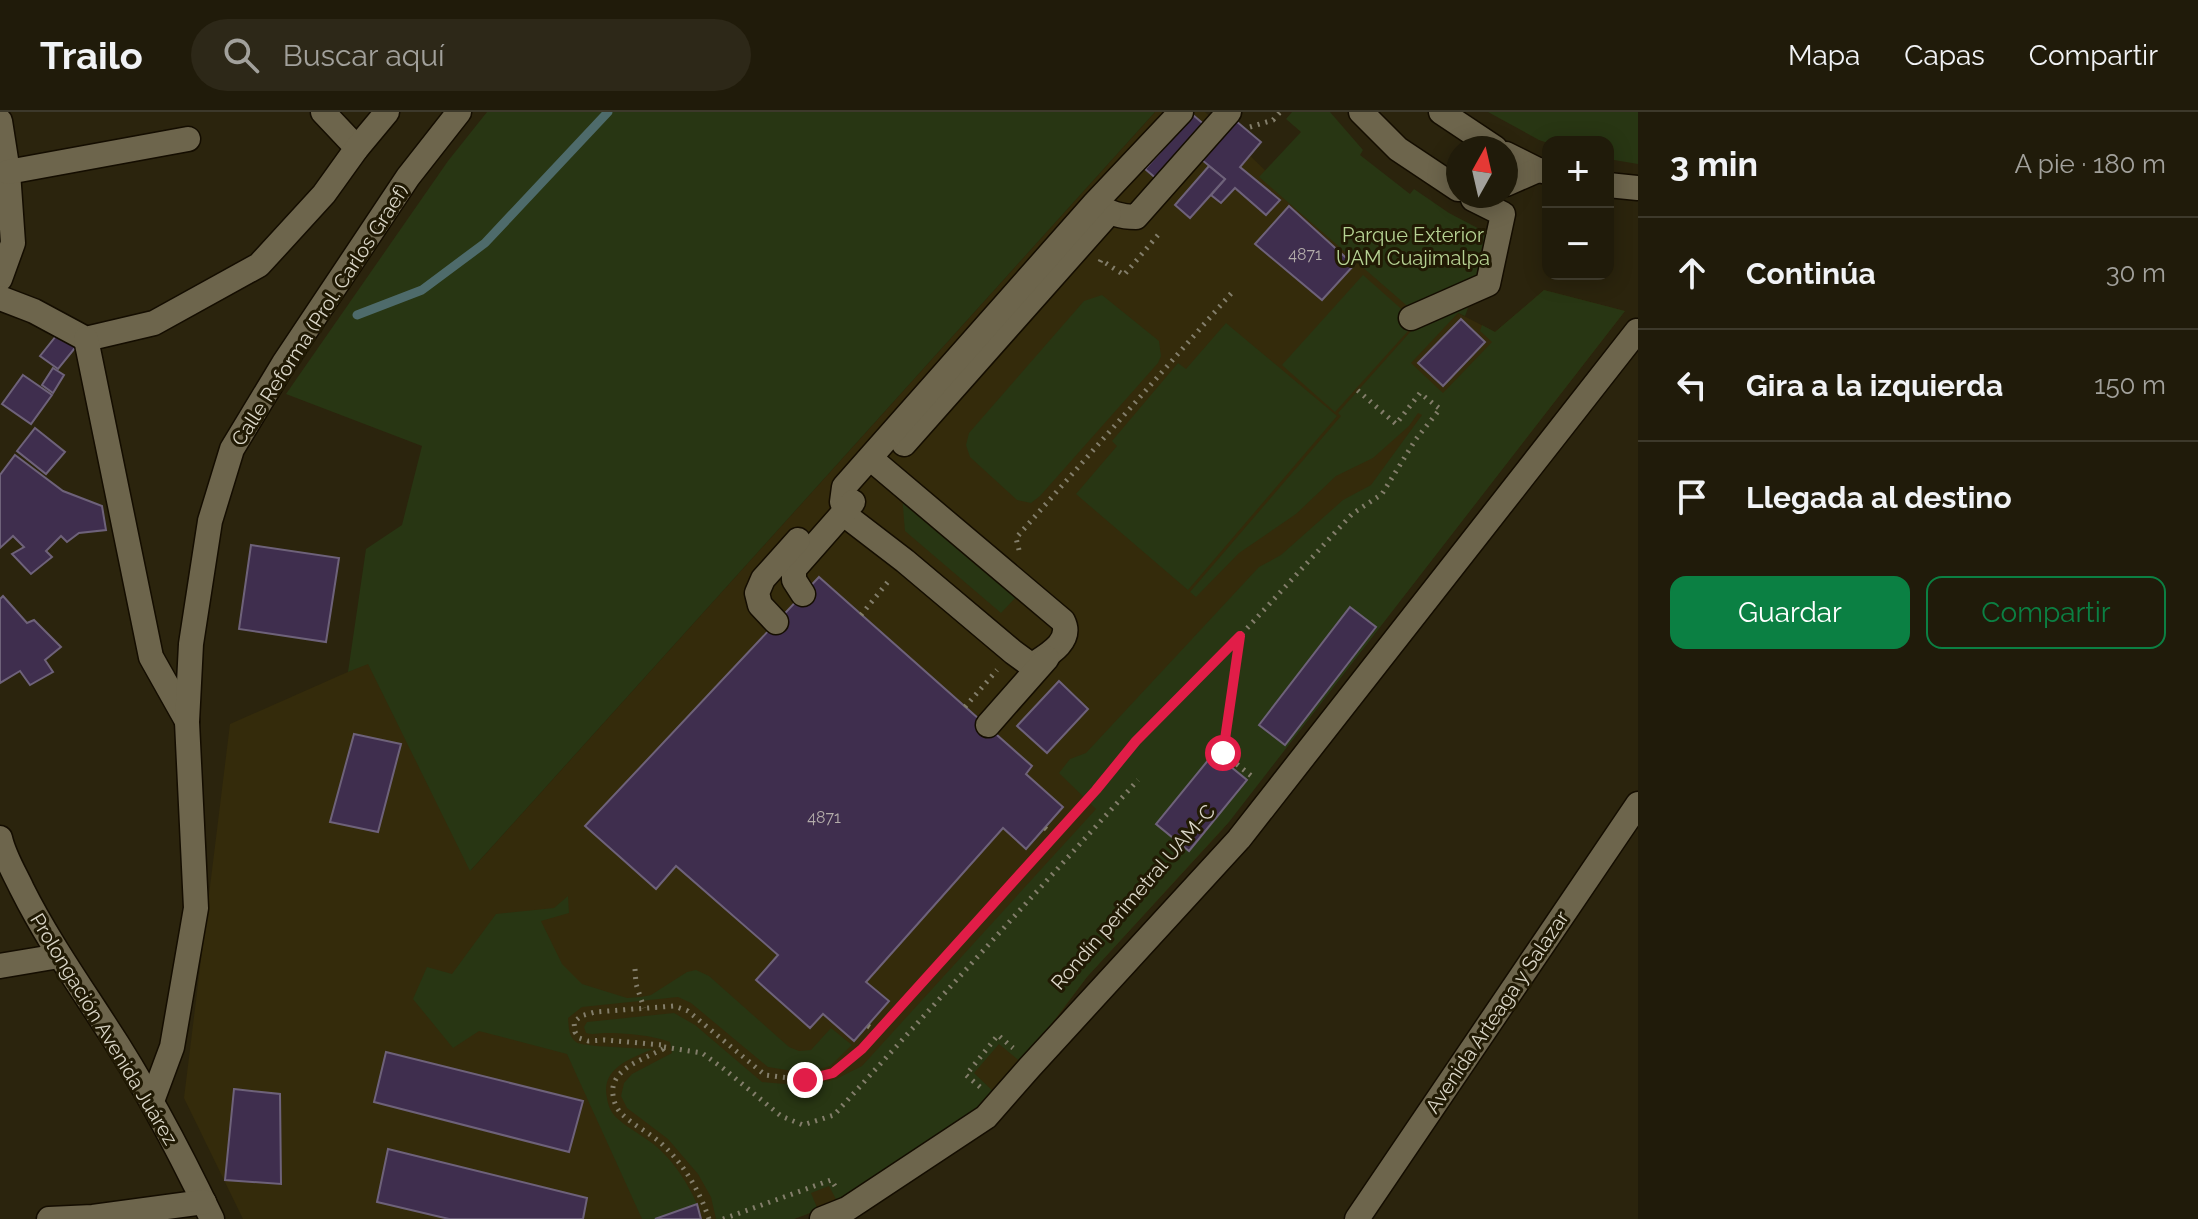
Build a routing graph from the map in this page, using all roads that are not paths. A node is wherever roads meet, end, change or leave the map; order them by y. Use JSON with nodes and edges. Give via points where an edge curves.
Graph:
{"nodes":[{"id":1,"x":323,"y":112,"type":"edge"},
{"id":2,"x":387,"y":112,"type":"edge"},
{"id":3,"x":459,"y":112,"type":"edge"},
{"id":4,"x":1181,"y":112,"type":"edge"},
{"id":5,"x":1229,"y":112,"type":"edge"},
{"id":6,"x":1361,"y":112,"type":"edge"},
{"id":7,"x":1441,"y":112,"type":"edge"},
{"id":8,"x":0,"y":121,"type":"edge"},
{"id":9,"x":1477,"y":136,"type":"edge"},
{"id":10,"x":188,"y":139,"type":"dead end"},
{"id":11,"x":357,"y":148,"type":"junction"},
{"id":12,"x":1518,"y":160,"type":"edge"},
{"id":13,"x":1542,"y":171,"type":"edge"},
{"id":14,"x":1542,"y":171,"type":"edge"},
{"id":15,"x":8,"y":172,"type":"junction"},
{"id":16,"x":1446,"y":180,"type":"edge"},
{"id":17,"x":1518,"y":180,"type":"edge"},
{"id":18,"x":1614,"y":186,"type":"edge"},
{"id":19,"x":1638,"y":188,"type":"edge"},
{"id":20,"x":1102,"y":208,"type":"junction"},
{"id":21,"x":1493,"y":208,"type":"edge"},
{"id":22,"x":0,"y":279,"type":"edge"},
{"id":23,"x":0,"y":298,"type":"edge"},
{"id":24,"x":1411,"y":318,"type":"dead end"},
{"id":25,"x":1637,"y":331,"type":"edge"},
{"id":26,"x":86,"y":339,"type":"junction"},
{"id":27,"x":877,"y":463,"type":"junction"},
{"id":28,"x":845,"y":498,"type":"junction"},
{"id":29,"x":803,"y":594,"type":"dead end"},
{"id":30,"x":776,"y":622,"type":"dead end"},
{"id":31,"x":1053,"y":652,"type":"junction"},
{"id":32,"x":187,"y":722,"type":"junction"},
{"id":33,"x":988,"y":725,"type":"dead end"},
{"id":34,"x":1638,"y":804,"type":"edge"},
{"id":35,"x":0,"y":838,"type":"edge"},
{"id":36,"x":59,"y":956,"type":"junction"},
{"id":37,"x":0,"y":966,"type":"edge"},
{"id":38,"x":152,"y":1101,"type":"junction"},
{"id":39,"x":208,"y":1210,"type":"edge"},
{"id":40,"x":49,"y":1219,"type":"edge"},
{"id":41,"x":822,"y":1219,"type":"edge"},
{"id":42,"x":1357,"y":1219,"type":"edge"}],
"edges":[{"from":1,"to":11,"type":"street"},
{"from":2,"to":11,"type":"street"},
{"from":3,"to":32,"type":"street","name":"Calle Reforma (Prol. Carlos Graef)","via":[[408,177],[232,449],[210,521],[191,644]]},
{"from":4,"to":20,"type":"street"},
{"from":5,"to":20,"type":"street","via":[[1136,217]]},
{"from":6,"to":16,"type":"street","via":[[1398,149]]},
{"from":7,"to":9,"type":"street"},
{"from":8,"to":15,"type":"street"},
{"from":10,"to":15,"type":"street"},
{"from":11,"to":26,"type":"street","via":[[324,194],[259,265],[154,323]]},
{"from":12,"to":13,"type":"street"},
{"from":14,"to":17,"type":"street"},
{"from":15,"to":22,"type":"street","via":[[13,243]]},
{"from":18,"to":19,"type":"street"},
{"from":20,"to":27,"type":"street"},
{"from":21,"to":24,"type":"street","via":[[1503,214],[1488,284]]},
{"from":23,"to":26,"type":"street"},
{"from":25,"to":41,"type":"street","via":[[1239,839],[1025,1062],[986,1117],[847,1209]]},
{"from":26,"to":32,"type":"street","via":[[151,657]]},
{"from":27,"to":28,"type":"street"},
{"from":27,"to":31,"type":"street","via":[[1063,621],[1066,635]]},
{"from":28,"to":29,"type":"street","via":[[794,569]]},
{"from":28,"to":30,"type":"street","via":[[763,579],[757,593],[760,605]]},
{"from":28,"to":31,"type":"street","via":[[849,518],[1013,652],[1034,664]]},
{"from":31,"to":33,"type":"street"},
{"from":32,"to":38,"type":"street","name":"Calle Reforma (Prol. Carlos Graef)","via":[[196,908],[172,1047]]},
{"from":34,"to":42,"type":"street","name":"Avenida Arteaga y Salazar"},
{"from":35,"to":36,"type":"street","name":"Prolongación Avenida Juárez"},
{"from":36,"to":37,"type":"street"},
{"from":36,"to":38,"type":"street","name":"Prolongación Avenida Juárez"},
{"from":38,"to":39,"type":"street","name":"Prolongación Avenida Juárez"},
{"from":39,"to":40,"type":"street"}]}
